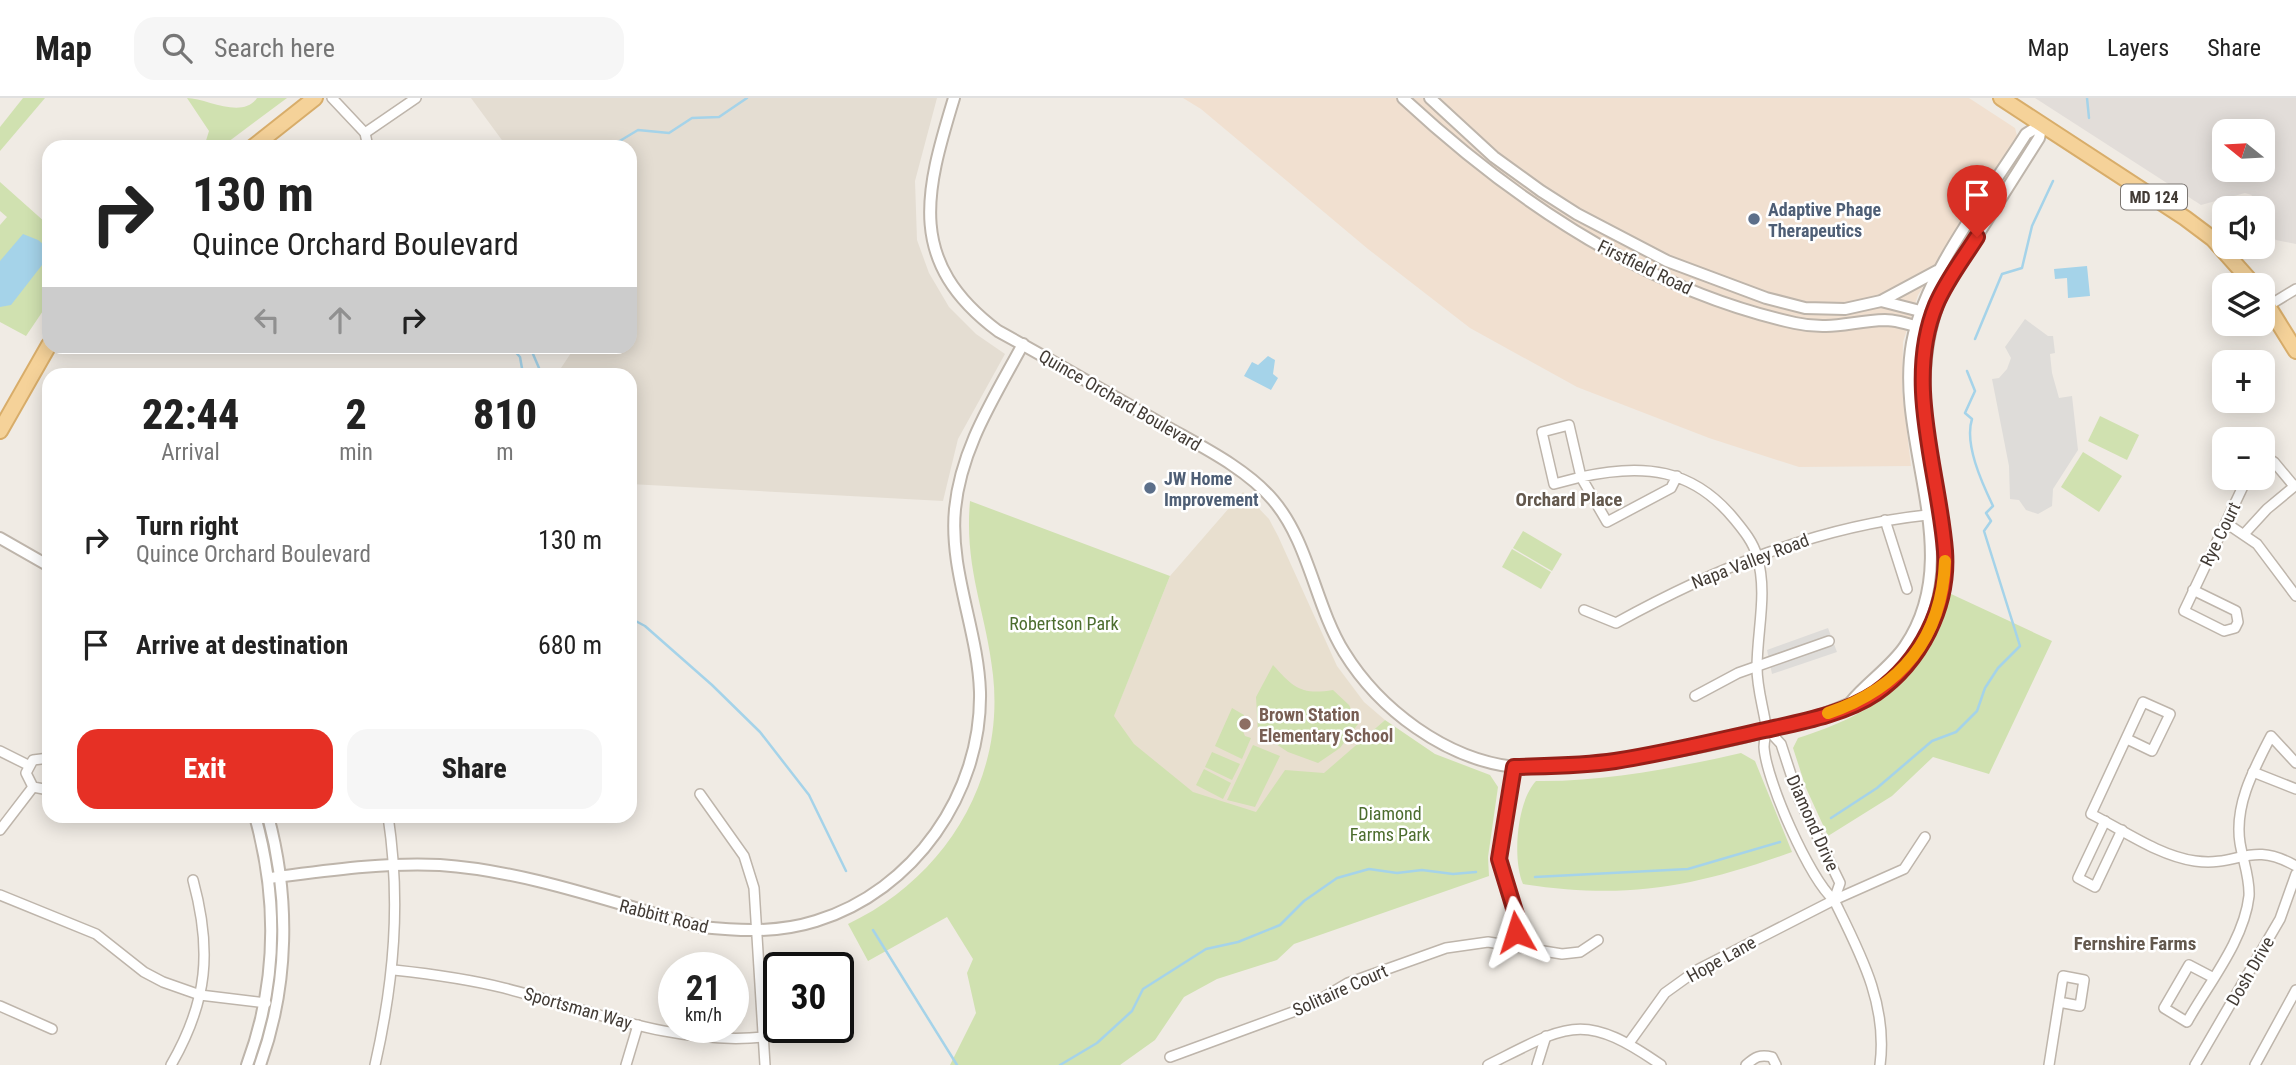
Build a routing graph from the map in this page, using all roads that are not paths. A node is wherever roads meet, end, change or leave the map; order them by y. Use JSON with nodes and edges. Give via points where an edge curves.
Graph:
{"nodes":[{"id":1,"x":315,"y":98,"type":"edge"},
{"id":2,"x":332,"y":98,"type":"edge"},
{"id":3,"x":416,"y":98,"type":"edge"},
{"id":4,"x":954,"y":98,"type":"edge"},
{"id":5,"x":1403,"y":98,"type":"edge"},
{"id":6,"x":1430,"y":98,"type":"edge"},
{"id":7,"x":2001,"y":98,"type":"edge"},
{"id":8,"x":2042,"y":124,"type":"junction"},
{"id":9,"x":365,"y":134,"type":"junction"},
{"id":10,"x":262,"y":140,"type":"edge"},
{"id":11,"x":366,"y":140,"type":"edge"},
{"id":12,"x":1940,"y":270,"type":"junction"},
{"id":13,"x":2243,"y":273,"type":"edge"},
{"id":14,"x":2296,"y":289,"type":"edge"},
{"id":15,"x":2275,"y":298,"type":"edge"},
{"id":16,"x":1881,"y":300,"type":"junction"},
{"id":17,"x":1920,"y":311,"type":"junction"},
{"id":18,"x":1933,"y":314,"type":"junction"},
{"id":19,"x":2275,"y":318,"type":"edge"},
{"id":20,"x":1916,"y":326,"type":"junction"},
{"id":21,"x":1929,"y":330,"type":"junction"},
{"id":22,"x":1023,"y":344,"type":"junction"},
{"id":23,"x":2296,"y":351,"type":"edge"},
{"id":24,"x":44,"y":354,"type":"edge"},
{"id":25,"x":0,"y":431,"type":"edge"},
{"id":26,"x":2275,"y":463,"type":"edge"},
{"id":27,"x":1677,"y":476,"type":"junction"},
{"id":28,"x":1581,"y":477,"type":"junction"},
{"id":29,"x":2295,"y":485,"type":"edge"},
{"id":30,"x":2242,"y":490,"type":"edge"},
{"id":31,"x":1927,"y":515,"type":"junction"},
{"id":32,"x":1885,"y":520,"type":"junction"},
{"id":33,"x":2226,"y":523,"type":"junction"},
{"id":34,"x":2245,"y":533,"type":"junction"},
{"id":35,"x":0,"y":538,"type":"edge"},
{"id":36,"x":1757,"y":556,"type":"junction"},
{"id":37,"x":42,"y":562,"type":"edge"},
{"id":38,"x":1907,"y":589,"type":"dead end"},
{"id":39,"x":2193,"y":590,"type":"junction"},
{"id":40,"x":2296,"y":596,"type":"edge"},
{"id":41,"x":1584,"y":610,"type":"dead end"},
{"id":42,"x":1829,"y":641,"type":"dead end"},
{"id":43,"x":1757,"y":668,"type":"junction"},
{"id":44,"x":1695,"y":696,"type":"dead end"},
{"id":45,"x":1848,"y":706,"type":"junction"},
{"id":46,"x":1767,"y":729,"type":"junction"},
{"id":47,"x":2127,"y":739,"type":"junction"},
{"id":48,"x":0,"y":751,"type":"edge"},
{"id":49,"x":42,"y":758,"type":"edge"},
{"id":50,"x":2296,"y":762,"type":"edge"},
{"id":51,"x":28,"y":765,"type":"junction"},
{"id":52,"x":1514,"y":767,"type":"junction"},
{"id":53,"x":2253,"y":772,"type":"junction"},
{"id":54,"x":33,"y":787,"type":"junction"},
{"id":55,"x":42,"y":789,"type":"edge"},
{"id":56,"x":2296,"y":789,"type":"edge"},
{"id":57,"x":700,"y":794,"type":"dead end"},
{"id":58,"x":2105,"y":821,"type":"junction"},
{"id":59,"x":257,"y":823,"type":"edge"},
{"id":60,"x":269,"y":823,"type":"edge"},
{"id":61,"x":389,"y":823,"type":"edge"},
{"id":62,"x":0,"y":830,"type":"edge"},
{"id":63,"x":2122,"y":830,"type":"junction"},
{"id":64,"x":1925,"y":837,"type":"dead end"},
{"id":65,"x":2243,"y":856,"type":"junction"},
{"id":66,"x":394,"y":865,"type":"junction"},
{"id":67,"x":2296,"y":866,"type":"edge"},
{"id":68,"x":2296,"y":873,"type":"edge"},
{"id":69,"x":275,"y":877,"type":"junction"},
{"id":70,"x":193,"y":880,"type":"dead end"},
{"id":71,"x":0,"y":895,"type":"edge"},
{"id":72,"x":1834,"y":900,"type":"junction"},
{"id":73,"x":759,"y":931,"type":"junction"},
{"id":74,"x":1598,"y":940,"type":"dead end"},
{"id":75,"x":1514,"y":946,"type":"junction"},
{"id":76,"x":394,"y":970,"type":"junction"},
{"id":77,"x":2212,"y":977,"type":"junction"},
{"id":78,"x":2296,"y":990,"type":"edge"},
{"id":79,"x":200,"y":995,"type":"junction"},
{"id":80,"x":2059,"y":1002,"type":"dead end"},
{"id":81,"x":266,"y":1003,"type":"junction"},
{"id":82,"x":0,"y":1006,"type":"edge"},
{"id":83,"x":763,"y":1016,"type":"edge"},
{"id":84,"x":638,"y":1025,"type":"junction"},
{"id":85,"x":52,"y":1029,"type":"dead end"},
{"id":86,"x":1546,"y":1036,"type":"junction"},
{"id":87,"x":763,"y":1037,"type":"edge"},
{"id":88,"x":764,"y":1043,"type":"edge"},
{"id":89,"x":1629,"y":1043,"type":"junction"},
{"id":90,"x":1170,"y":1057,"type":"dead end"},
{"id":91,"x":171,"y":1065,"type":"edge"},
{"id":92,"x":247,"y":1065,"type":"edge"},
{"id":93,"x":260,"y":1065,"type":"edge"},
{"id":94,"x":375,"y":1065,"type":"edge"},
{"id":95,"x":626,"y":1065,"type":"edge"},
{"id":96,"x":765,"y":1065,"type":"edge"},
{"id":97,"x":1488,"y":1065,"type":"edge"},
{"id":98,"x":1537,"y":1065,"type":"edge"},
{"id":99,"x":1661,"y":1065,"type":"edge"},
{"id":100,"x":1746,"y":1065,"type":"edge"},
{"id":101,"x":1776,"y":1065,"type":"edge"},
{"id":102,"x":1880,"y":1065,"type":"edge"},
{"id":103,"x":2049,"y":1065,"type":"edge"},
{"id":104,"x":2195,"y":1065,"type":"edge"},
{"id":105,"x":2255,"y":1065,"type":"edge"}],
"edges":[{"from":1,"to":10,"type":"main road"},
{"from":2,"to":9,"type":"street"},
{"from":3,"to":9,"type":"street"},
{"from":4,"to":22,"type":"street","name":"Quince Orchard Boulevard","via":[[930,185],[928,208],[935,248],[968,306],[998,331]]},
{"from":5,"to":20,"type":"street","name":"Firstfield Road","via":[[1473,162],[1521,196],[1590,240],[1684,288],[1808,326],[1843,327],[1883,320]]},
{"from":6,"to":16,"type":"street","name":"Firstfield Road","via":[[1494,157],[1541,191],[1667,261],[1805,308],[1844,309]]},
{"from":7,"to":8,"type":"main road","number":"MD 124"},
{"from":8,"to":12,"type":"street","via":[[2026,134]]},
{"from":8,"to":13,"type":"main road","number":"MD 124","via":[[2185,218],[2213,239]]},
{"from":8,"to":18,"type":"street","name":"Quince Orchard Boulevard","via":[[2039,138],[1948,282]]},
{"from":9,"to":11,"type":"street"},
{"from":12,"to":16,"type":"street"},
{"from":12,"to":17,"type":"street"},
{"from":14,"to":15,"type":"street"},
{"from":16,"to":17,"type":"street","name":"Firstfield Road"},
{"from":17,"to":18,"type":"street","name":"Firstfield Road"},
{"from":17,"to":20,"type":"street"},
{"from":18,"to":21,"type":"street","name":"Quince Orchard Boulevard"},
{"from":19,"to":23,"type":"main road"},
{"from":20,"to":21,"type":"street","name":"Firstfield Road"},
{"from":20,"to":31,"type":"street","via":[[1909,382]]},
{"from":21,"to":45,"type":"street","name":"Quince Orchard Boulevard","via":[[1923,381],[1945,553],[1939,604],[1915,656],[1875,694]]},
{"from":22,"to":52,"type":"street","name":"Quince Orchard Boulevard","via":[[1207,450],[1264,491],[1287,521],[1343,651],[1383,701],[1455,750]]},
{"from":22,"to":73,"type":"street","name":"Rabbitt Road","via":[[975,432],[957,494],[956,560],[980,690],[975,745],[962,785],[942,824],[901,873],[867,897],[816,921]]},
{"from":24,"to":25,"type":"main road"},
{"from":26,"to":29,"type":"street"},
{"from":27,"to":28,"type":"street","via":[[1629,468]]},
{"from":27,"to":28,"type":"street","via":[[1671,488],[1606,522]]},
{"from":27,"to":36,"type":"street","via":[[1726,508]]},
{"from":28,"to":28,"type":"street","via":[[1569,425],[1542,432],[1553,484]]},
{"from":29,"to":34,"type":"street"},
{"from":30,"to":33,"type":"street","name":"Rye Court"},
{"from":31,"to":32,"type":"street","name":"Napa Valley Road"},
{"from":31,"to":45,"type":"street","via":[[1931,570],[1922,613],[1904,648]]},
{"from":32,"to":36,"type":"street","name":"Napa Valley Road"},
{"from":32,"to":38,"type":"street"},
{"from":33,"to":34,"type":"street"},
{"from":33,"to":39,"type":"street","name":"Rye Court"},
{"from":34,"to":40,"type":"street"},
{"from":35,"to":37,"type":"street"},
{"from":36,"to":41,"type":"street","name":"Napa Valley Road","via":[[1684,586],[1616,623]]},
{"from":36,"to":43,"type":"street","via":[[1763,596]]},
{"from":39,"to":39,"type":"street","via":[[2184,611],[2224,631],[2235,628],[2236,611]]},
{"from":42,"to":43,"type":"street"},
{"from":43,"to":44,"type":"street"},
{"from":43,"to":46,"type":"street"},
{"from":45,"to":46,"type":"street","name":"Quince Orchard Boulevard"},
{"from":46,"to":52,"type":"street","name":"Quince Orchard Boulevard","via":[[1611,762]]},
{"from":46,"to":72,"type":"street","name":"Diamond Drive","via":[[1764,747],[1787,822],[1823,891]]},
{"from":46,"to":72,"type":"street","name":"Diamond Drive","via":[[1781,744],[1799,799],[1840,883]]},
{"from":47,"to":47,"type":"street","via":[[2143,702],[2170,714],[2152,751]]},
{"from":47,"to":58,"type":"street","via":[[2091,814]]},
{"from":48,"to":51,"type":"street"},
{"from":49,"to":51,"type":"street"},
{"from":50,"to":53,"type":"street","via":[[2271,736]]},
{"from":51,"to":54,"type":"street","via":[[26,777]]},
{"from":52,"to":75,"type":"street","via":[[1499,859],[1517,918]]},
{"from":53,"to":56,"type":"street"},
{"from":53,"to":65,"type":"street","via":[[2240,811]]},
{"from":54,"to":55,"type":"street"},
{"from":54,"to":62,"type":"street"},
{"from":57,"to":73,"type":"street","via":[[744,856],[754,888]]},
{"from":58,"to":63,"type":"street"},
{"from":58,"to":63,"type":"street","via":[[2078,878],[2095,887]]},
{"from":59,"to":69,"type":"street"},
{"from":60,"to":69,"type":"street"},
{"from":61,"to":66,"type":"street"},
{"from":63,"to":65,"type":"street","via":[[2197,862]]},
{"from":64,"to":72,"type":"street","name":"Hope Lane","via":[[1905,869]]},
{"from":65,"to":67,"type":"street","via":[[2275,855]]},
{"from":65,"to":77,"type":"street","via":[[2248,886],[2244,916]]},
{"from":66,"to":69,"type":"street","name":"Rabbitt Road"},
{"from":66,"to":73,"type":"street","name":"Rabbitt Road","via":[[485,870],[701,927]]},
{"from":66,"to":76,"type":"street"},
{"from":68,"to":104,"type":"street","name":"Dosh Drive","via":[[2280,919]]},
{"from":69,"to":81,"type":"street"},
{"from":69,"to":93,"type":"street","via":[[282,968]]},
{"from":70,"to":79,"type":"street","via":[[206,943]]},
{"from":71,"to":79,"type":"street","via":[[96,934],[144,972]]},
{"from":72,"to":89,"type":"street","name":"Hope Lane","via":[[1696,970],[1665,993]]},
{"from":72,"to":102,"type":"street","name":"Diamond Drive","via":[[1874,988]]},
{"from":73,"to":83,"type":"street"},
{"from":74,"to":75,"type":"street","name":"Solitaire Court","via":[[1580,952],[1562,954]]},
{"from":75,"to":90,"type":"street","name":"Solitaire Court","via":[[1488,942],[1446,948],[1348,983],[1309,1006]]},
{"from":76,"to":84,"type":"street","name":"Sportsman Way","via":[[502,987]]},
{"from":76,"to":94,"type":"street"},
{"from":77,"to":77,"type":"street","via":[[2187,1022],[2164,1009],[2189,964]]},
{"from":78,"to":105,"type":"street"},
{"from":79,"to":81,"type":"street"},
{"from":79,"to":91,"type":"street"},
{"from":80,"to":103,"type":"street"},
{"from":81,"to":92,"type":"street"},
{"from":82,"to":85,"type":"street"},
{"from":84,"to":87,"type":"street","name":"Sportsman Way","via":[[701,1038]]},
{"from":84,"to":95,"type":"street"},
{"from":86,"to":89,"type":"street","via":[[1581,1026]]},
{"from":86,"to":97,"type":"street"},
{"from":86,"to":98,"type":"street"},
{"from":88,"to":96,"type":"street"},
{"from":89,"to":99,"type":"street"},
{"from":100,"to":101,"type":"street","via":[[1764,1055],[1772,1057]]}]}
